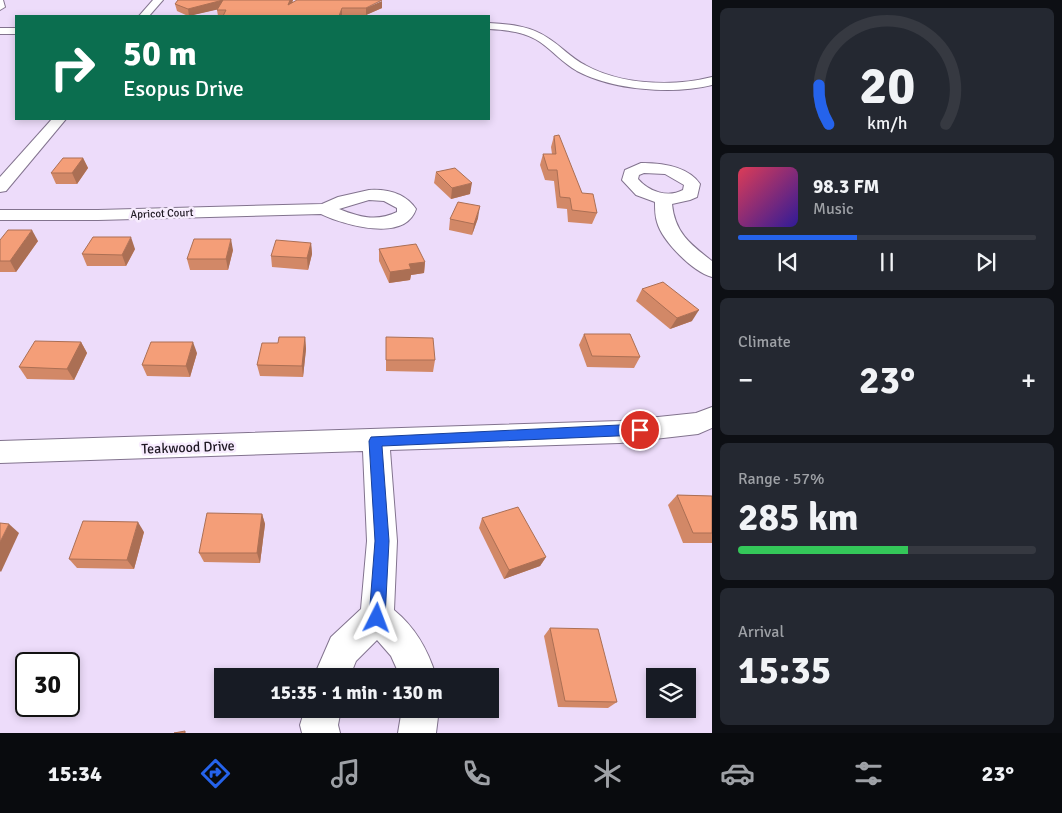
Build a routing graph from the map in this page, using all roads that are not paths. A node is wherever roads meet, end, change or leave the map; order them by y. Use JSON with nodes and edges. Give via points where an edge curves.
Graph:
{"nodes":[{"id":1,"x":158,"y":0,"type":"edge"},
{"id":2,"x":0,"y":2,"type":"edge"},
{"id":3,"x":0,"y":7,"type":"edge"},
{"id":4,"x":145,"y":15,"type":"edge"},
{"id":5,"x":490,"y":26,"type":"edge"},
{"id":6,"x":0,"y":31,"type":"edge"},
{"id":7,"x":15,"y":31,"type":"edge"},
{"id":8,"x":712,"y":81,"type":"edge"},
{"id":9,"x":58,"y":120,"type":"edge"},
{"id":10,"x":0,"y":187,"type":"edge"},
{"id":11,"x":663,"y":198,"type":"dead end"},
{"id":12,"x":324,"y":209,"type":"dead end"},
{"id":13,"x":0,"y":215,"type":"edge"},
{"id":14,"x":712,"y":271,"type":"edge"},
{"id":15,"x":712,"y":417,"type":"edge"},
{"id":16,"x":376,"y":441,"type":"junction"},
{"id":17,"x":0,"y":452,"type":"edge"},
{"id":18,"x":377,"y":618,"type":"junction"},
{"id":19,"x":335,"y":668,"type":"edge"},
{"id":20,"x":416,"y":668,"type":"edge"},
{"id":21,"x":321,"y":718,"type":"edge"},
{"id":22,"x":420,"y":718,"type":"edge"},
{"id":23,"x":321,"y":733,"type":"edge"},
{"id":24,"x":417,"y":733,"type":"edge"}],
"edges":[{"from":1,"to":4,"type":"street"},
{"from":2,"to":3,"type":"street"},
{"from":5,"to":8,"type":"street","via":[[535,36],[583,69],[603,76],[639,84],[674,86]]},
{"from":6,"to":7,"type":"street"},
{"from":9,"to":10,"type":"street"},
{"from":11,"to":14,"type":"street","via":[[666,223],[672,234],[692,256]]},
{"from":12,"to":13,"type":"street","name":"Apricot Court"},
{"from":15,"to":16,"type":"street","name":"Teakwood Drive","via":[[698,423],[620,432]]},
{"from":16,"to":17,"type":"street","name":"Teakwood Drive"},
{"from":16,"to":18,"type":"street","via":[[382,541]]},
{"from":18,"to":19,"type":"street","via":[[343,649]]},
{"from":18,"to":20,"type":"street","via":[[394,632],[412,655]]},
{"from":21,"to":23,"type":"street"},
{"from":22,"to":24,"type":"street"}]}
